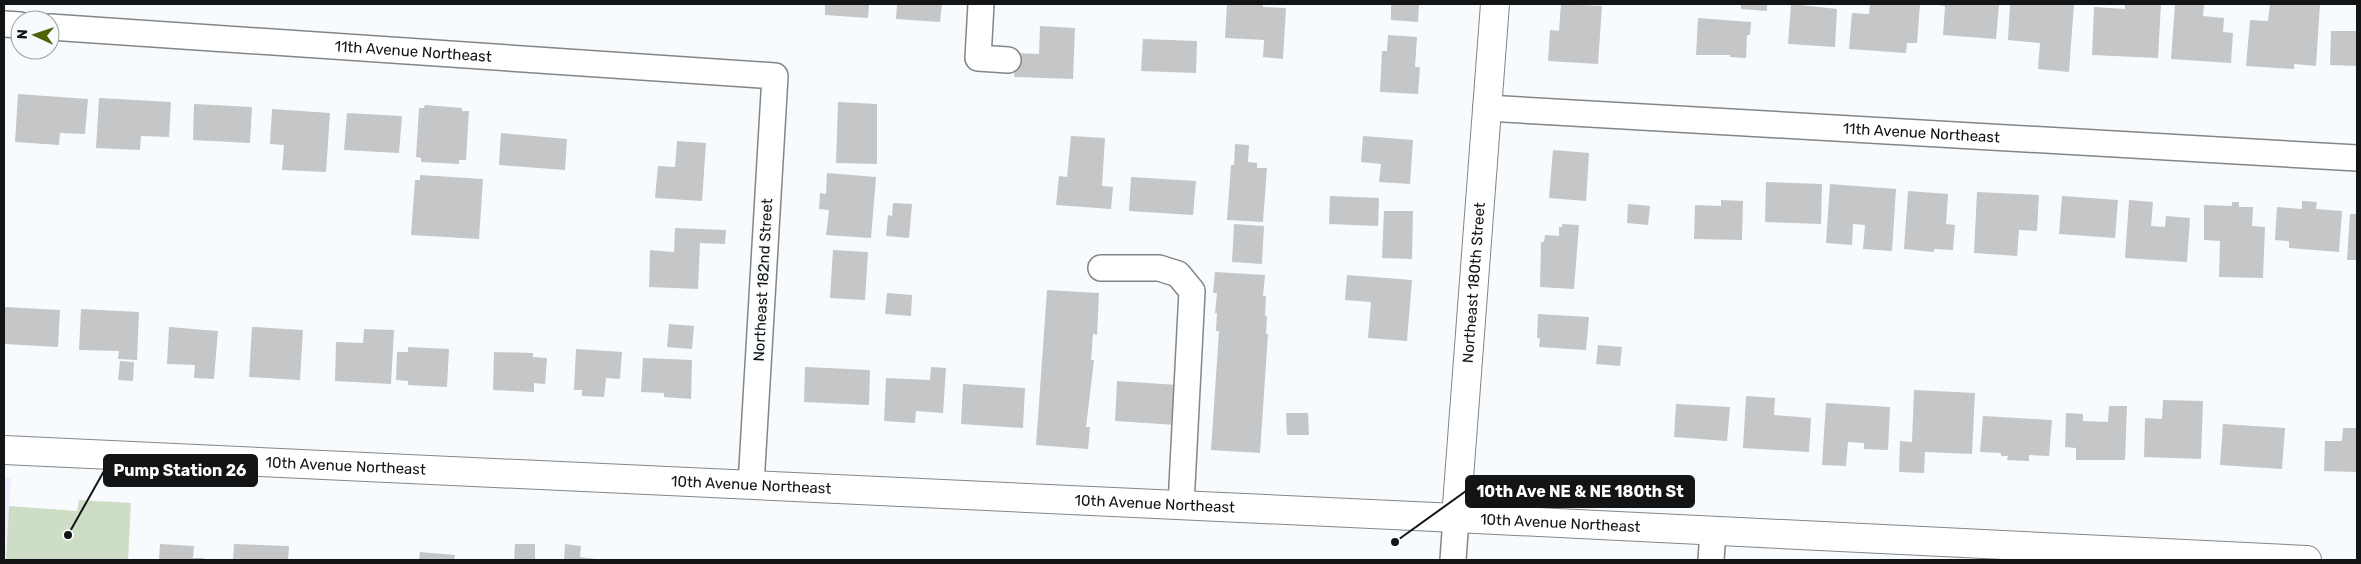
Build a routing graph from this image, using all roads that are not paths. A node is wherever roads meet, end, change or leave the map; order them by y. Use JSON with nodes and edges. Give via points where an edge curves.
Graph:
{"nodes":[{"id":1,"x":981,"y":4,"type":"edge"},
{"id":2,"x":1495,"y":4,"type":"edge"},
{"id":3,"x":60,"y":28,"type":"edge"},
{"id":4,"x":1008,"y":60,"type":"dead end"},
{"id":5,"x":775,"y":76,"type":"joint"},
{"id":6,"x":1486,"y":108,"type":"junction"},
{"id":7,"x":2357,"y":158,"type":"edge"},
{"id":8,"x":1101,"y":268,"type":"dead end"},
{"id":9,"x":4,"y":450,"type":"edge"},
{"id":10,"x":751,"y":485,"type":"junction"},
{"id":11,"x":1182,"y":505,"type":"junction"},
{"id":12,"x":1456,"y":518,"type":"junction"},
{"id":13,"x":1713,"y":531,"type":"junction"},
{"id":14,"x":1964,"y":552,"type":"edge"},
{"id":15,"x":1453,"y":560,"type":"edge"},
{"id":16,"x":1711,"y":560,"type":"edge"},
{"id":17,"x":2292,"y":560,"type":"edge"},
{"id":18,"x":2307,"y":560,"type":"edge"}],
"edges":[{"from":1,"to":4,"type":"street","via":[[978,58]]},
{"from":2,"to":6,"type":"street","name":"Northeast 180th Street"},
{"from":3,"to":5,"type":"street","name":"11th Avenue Northeast"},
{"from":5,"to":10,"type":"street","name":"Northeast 182nd Street"},
{"from":6,"to":7,"type":"street","name":"11th Avenue Northeast"},
{"from":6,"to":12,"type":"street","name":"Northeast 180th Street"},
{"from":8,"to":11,"type":"street","via":[[1160,268],[1178,274],[1192,291]]},
{"from":9,"to":10,"type":"street","name":"10th Avenue Northeast"},
{"from":10,"to":11,"type":"street","name":"10th Avenue Northeast"},
{"from":11,"to":12,"type":"street","name":"10th Avenue Northeast"},
{"from":12,"to":13,"type":"street","name":"10th Avenue Northeast"},
{"from":12,"to":15,"type":"street","name":"Northeast 180th Street"},
{"from":13,"to":14,"type":"street","name":"10th Avenue Northeast"},
{"from":13,"to":16,"type":"street"},
{"from":14,"to":17,"type":"street","name":"10th Avenue Northeast"},
{"from":17,"to":18,"type":"street","name":"10th Avenue Northeast"}]}
